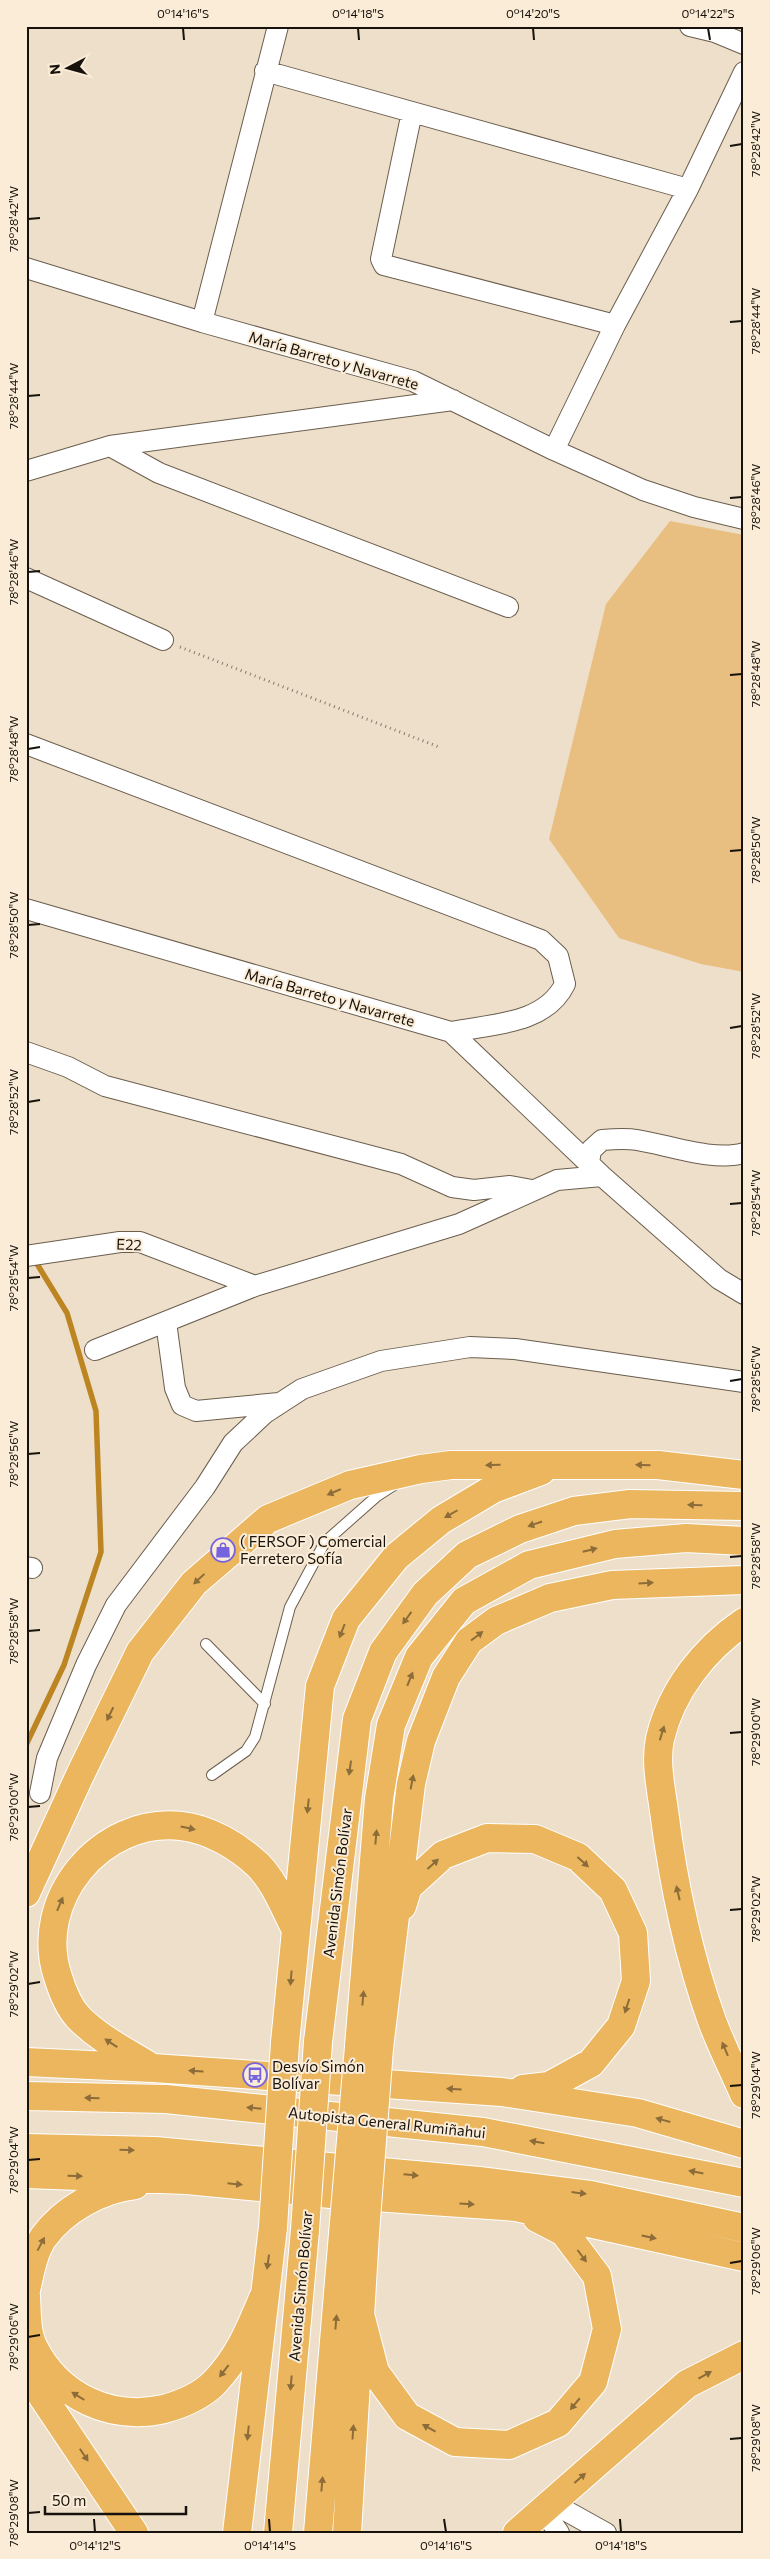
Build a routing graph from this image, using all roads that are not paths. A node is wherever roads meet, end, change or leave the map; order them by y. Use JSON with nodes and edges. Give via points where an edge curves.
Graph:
{"nodes":[{"id":1,"x":278,"y":26,"type":"edge"},
{"id":2,"x":690,"y":26,"type":"edge"},
{"id":3,"x":744,"y":44,"type":"edge"},
{"id":4,"x":266,"y":71,"type":"junction"},
{"id":5,"x":744,"y":72,"type":"edge"},
{"id":6,"x":412,"y":112,"type":"junction"},
{"id":7,"x":688,"y":189,"type":"junction"},
{"id":8,"x":26,"y":268,"type":"edge"},
{"id":9,"x":202,"y":322,"type":"junction"},
{"id":10,"x":615,"y":324,"type":"junction"},
{"id":11,"x":453,"y":400,"type":"junction"},
{"id":12,"x":110,"y":446,"type":"junction"},
{"id":13,"x":554,"y":450,"type":"junction"},
{"id":14,"x":26,"y":471,"type":"edge"},
{"id":15,"x":744,"y":520,"type":"edge"},
{"id":16,"x":26,"y":578,"type":"edge"},
{"id":17,"x":508,"y":607,"type":"dead end"},
{"id":18,"x":163,"y":640,"type":"road end"},
{"id":19,"x":26,"y":744,"type":"edge"},
{"id":20,"x":26,"y":909,"type":"edge"},
{"id":21,"x":451,"y":1032,"type":"junction"},
{"id":22,"x":26,"y":1052,"type":"edge"},
{"id":23,"x":744,"y":1154,"type":"edge"},
{"id":24,"x":596,"y":1170,"type":"junction"},
{"id":25,"x":532,"y":1190,"type":"junction"},
{"id":26,"x":26,"y":1256,"type":"edge"},
{"id":27,"x":255,"y":1286,"type":"junction"},
{"id":28,"x":744,"y":1294,"type":"edge"},
{"id":29,"x":166,"y":1322,"type":"junction"},
{"id":30,"x":95,"y":1350,"type":"dead end"},
{"id":31,"x":744,"y":1382,"type":"edge"},
{"id":32,"x":280,"y":1403,"type":"junction"},
{"id":33,"x":559,"y":1464,"type":"junction"},
{"id":34,"x":420,"y":1469,"type":"junction"},
{"id":35,"x":744,"y":1474,"type":"edge"},
{"id":36,"x":744,"y":1506,"type":"edge"},
{"id":37,"x":744,"y":1541,"type":"edge"},
{"id":38,"x":744,"y":1580,"type":"edge"},
{"id":39,"x":744,"y":1622,"type":"edge"},
{"id":40,"x":206,"y":1644,"type":"dead end"},
{"id":41,"x":264,"y":1704,"type":"junction"},
{"id":42,"x":212,"y":1776,"type":"dead end"},
{"id":43,"x":40,"y":1793,"type":"dead end"},
{"id":44,"x":26,"y":1893,"type":"edge"},
{"id":45,"x":296,"y":1930,"type":"junction"},
{"id":46,"x":393,"y":1934,"type":"junction"},
{"id":47,"x":369,"y":2048,"type":"junction"},
{"id":48,"x":26,"y":2062,"type":"edge"},
{"id":49,"x":153,"y":2068,"type":"junction"},
{"id":50,"x":502,"y":2092,"type":"junction"},
{"id":51,"x":744,"y":2094,"type":"edge"},
{"id":52,"x":26,"y":2096,"type":"edge"},
{"id":53,"x":744,"y":2144,"type":"edge"},
{"id":54,"x":26,"y":2148,"type":"edge"},
{"id":55,"x":26,"y":2174,"type":"edge"},
{"id":56,"x":187,"y":2180,"type":"junction"},
{"id":57,"x":744,"y":2183,"type":"edge"},
{"id":58,"x":516,"y":2208,"type":"junction"},
{"id":59,"x":744,"y":2228,"type":"edge"},
{"id":60,"x":354,"y":2233,"type":"junction"},
{"id":61,"x":744,"y":2258,"type":"edge"},
{"id":62,"x":26,"y":2290,"type":"edge"},
{"id":63,"x":26,"y":2296,"type":"edge"},
{"id":64,"x":263,"y":2298,"type":"junction"},
{"id":65,"x":361,"y":2318,"type":"junction"},
{"id":66,"x":744,"y":2355,"type":"edge"},
{"id":67,"x":26,"y":2372,"type":"edge"},
{"id":68,"x":548,"y":2507,"type":"junction"},
{"id":69,"x":134,"y":2533,"type":"edge"},
{"id":70,"x":238,"y":2533,"type":"edge"},
{"id":71,"x":278,"y":2533,"type":"edge"},
{"id":72,"x":318,"y":2533,"type":"edge"},
{"id":73,"x":347,"y":2533,"type":"edge"},
{"id":74,"x":517,"y":2533,"type":"edge"},
{"id":75,"x":559,"y":2533,"type":"edge"},
{"id":76,"x":606,"y":2533,"type":"edge"}],
"edges":[{"from":1,"to":4,"type":"street"},
{"from":2,"to":3,"type":"street"},
{"from":4,"to":6,"type":"street"},
{"from":4,"to":9,"type":"street"},
{"from":5,"to":7,"type":"street"},
{"from":6,"to":7,"type":"street"},
{"from":6,"to":10,"type":"street","via":[[381,259],[384,265]]},
{"from":7,"to":10,"type":"street"},
{"from":8,"to":9,"type":"street","name":"María Barreto y Navarrete"},
{"from":9,"to":11,"type":"street","name":"María Barreto y Navarrete","via":[[412,381]]},
{"from":10,"to":13,"type":"street"},
{"from":11,"to":12,"type":"street"},
{"from":11,"to":13,"type":"street","name":"María Barreto y Navarrete"},
{"from":12,"to":14,"type":"street"},
{"from":12,"to":17,"type":"street","via":[[160,474]]},
{"from":13,"to":15,"type":"street","name":"María Barreto y Navarrete","via":[[643,490]]},
{"from":16,"to":18,"type":"street"},
{"from":19,"to":21,"type":"street","via":[[541,940],[558,956],[565,984],[548,1008],[528,1017]]},
{"from":20,"to":21,"type":"street","name":"María Barreto y Navarrete"},
{"from":21,"to":24,"type":"street","name":"María Barreto y Navarrete"},
{"from":22,"to":25,"type":"street","via":[[68,1067],[105,1086],[400,1164],[452,1187],[474,1190],[510,1186]]},
{"from":23,"to":24,"type":"street","via":[[704,1153],[635,1139],[602,1140],[591,1150]]},
{"from":24,"to":25,"type":"street"},
{"from":24,"to":28,"type":"street","name":"María Barreto y Navarrete","via":[[719,1279]]},
{"from":25,"to":27,"type":"street","via":[[459,1224]]},
{"from":26,"to":27,"type":"street","name":"E22","via":[[140,1242]]},
{"from":27,"to":29,"type":"street"},
{"from":29,"to":30,"type":"street"},
{"from":29,"to":32,"type":"street","via":[[175,1388],[182,1405],[196,1411]]},
{"from":31,"to":32,"type":"street","via":[[515,1348],[470,1347],[381,1361],[302,1389]]},
{"from":32,"to":43,"type":"street","via":[[233,1443],[205,1487],[116,1605],[46,1758]]},
{"from":33,"to":34,"type":"highway","one_way":true,"via":[[451,1465]]},
{"from":35,"to":33,"type":"highway","one_way":true,"via":[[658,1465]]},
{"from":33,"to":45,"type":"highway","one_way":true,"via":[[493,1489],[441,1520],[396,1557],[346,1619],[320,1686]]},
{"from":34,"to":41,"type":"lane","via":[[377,1496],[325,1542],[290,1607]]},
{"from":34,"to":44,"type":"highway","one_way":true,"via":[[350,1485],[268,1519],[194,1583],[140,1652]]},
{"from":36,"to":71,"type":"highway","name":"Avenida Simón Bolívar","one_way":true,"bridge":true,"via":[[630,1504],[574,1511],[520,1529],[467,1555],[425,1594],[383,1652],[357,1719],[318,2042]]},
{"from":47,"to":37,"type":"highway","one_way":true,"via":[[379,1799],[391,1726],[419,1657],[464,1601],[529,1565],[615,1544],[686,1538]]},
{"from":46,"to":38,"type":"highway","one_way":true,"via":[[411,1784],[421,1741],[446,1677],[469,1641],[496,1621],[550,1598],[612,1585]]},
{"from":51,"to":39,"type":"highway","one_way":true,"via":[[712,2020],[691,1950],[669,1855],[659,1774],[660,1740],[673,1700],[696,1666],[727,1633]]},
{"from":40,"to":41,"type":"lane"},
{"from":41,"to":42,"type":"lane","via":[[255,1737],[246,1751]]},
{"from":49,"to":45,"type":"highway","one_way":true,"via":[[94,2031],[77,2016],[55,1968],[51,1934],[54,1918],[66,1888],[92,1856],[136,1830],[158,1826],[200,1830],[240,1850],[259,1866],[270,1880]]},
{"from":45,"to":64,"type":"highway","one_way":true,"bridge":true,"via":[[273,2227]]},
{"from":46,"to":47,"type":"highway"},
{"from":46,"to":50,"type":"highway","one_way":true,"via":[[408,1887],[443,1855],[487,1838],[534,1839],[578,1857],[613,1890],[633,1933],[636,1980],[621,2026],[591,2063],[549,2086]]},
{"from":47,"to":60,"type":"highway","bridge":true},
{"from":48,"to":49,"type":"highway"},
{"from":50,"to":49,"type":"highway","one_way":true},
{"from":53,"to":50,"type":"highway","one_way":true,"via":[[638,2113]]},
{"from":57,"to":52,"type":"highway","name":"Autopista General Rumiñahui","one_way":true,"via":[[483,2132],[166,2099]]},
{"from":54,"to":59,"type":"highway","one_way":true,"via":[[155,2151],[479,2181],[590,2195]]},
{"from":55,"to":56,"type":"highway","one_way":true},
{"from":56,"to":58,"type":"highway","one_way":true},
{"from":62,"to":56,"type":"highway","one_way":true,"via":[[31,2264],[42,2239],[73,2208],[118,2187]]},
{"from":58,"to":61,"type":"highway","one_way":true},
{"from":58,"to":65,"type":"highway","one_way":true,"via":[[564,2232],[597,2276],[599,2285],[607,2329],[594,2382],[558,2423],[509,2445],[455,2442],[447,2438],[407,2416],[376,2372]]},
{"from":60,"to":65,"type":"highway"},
{"from":72,"to":60,"type":"highway","one_way":true},
{"from":64,"to":63,"type":"highway","one_way":true,"via":[[242,2347],[214,2384],[173,2406],[149,2412],[124,2413],[83,2400],[52,2374],[33,2348],[28,2330]]},
{"from":64,"to":70,"type":"highway","one_way":true},
{"from":73,"to":65,"type":"highway","one_way":true},
{"from":68,"to":66,"type":"highway","one_way":true,"via":[[687,2384]]},
{"from":67,"to":69,"type":"highway","one_way":true},
{"from":68,"to":74,"type":"highway"},
{"from":68,"to":75,"type":"street"},
{"from":68,"to":76,"type":"street"}]}
